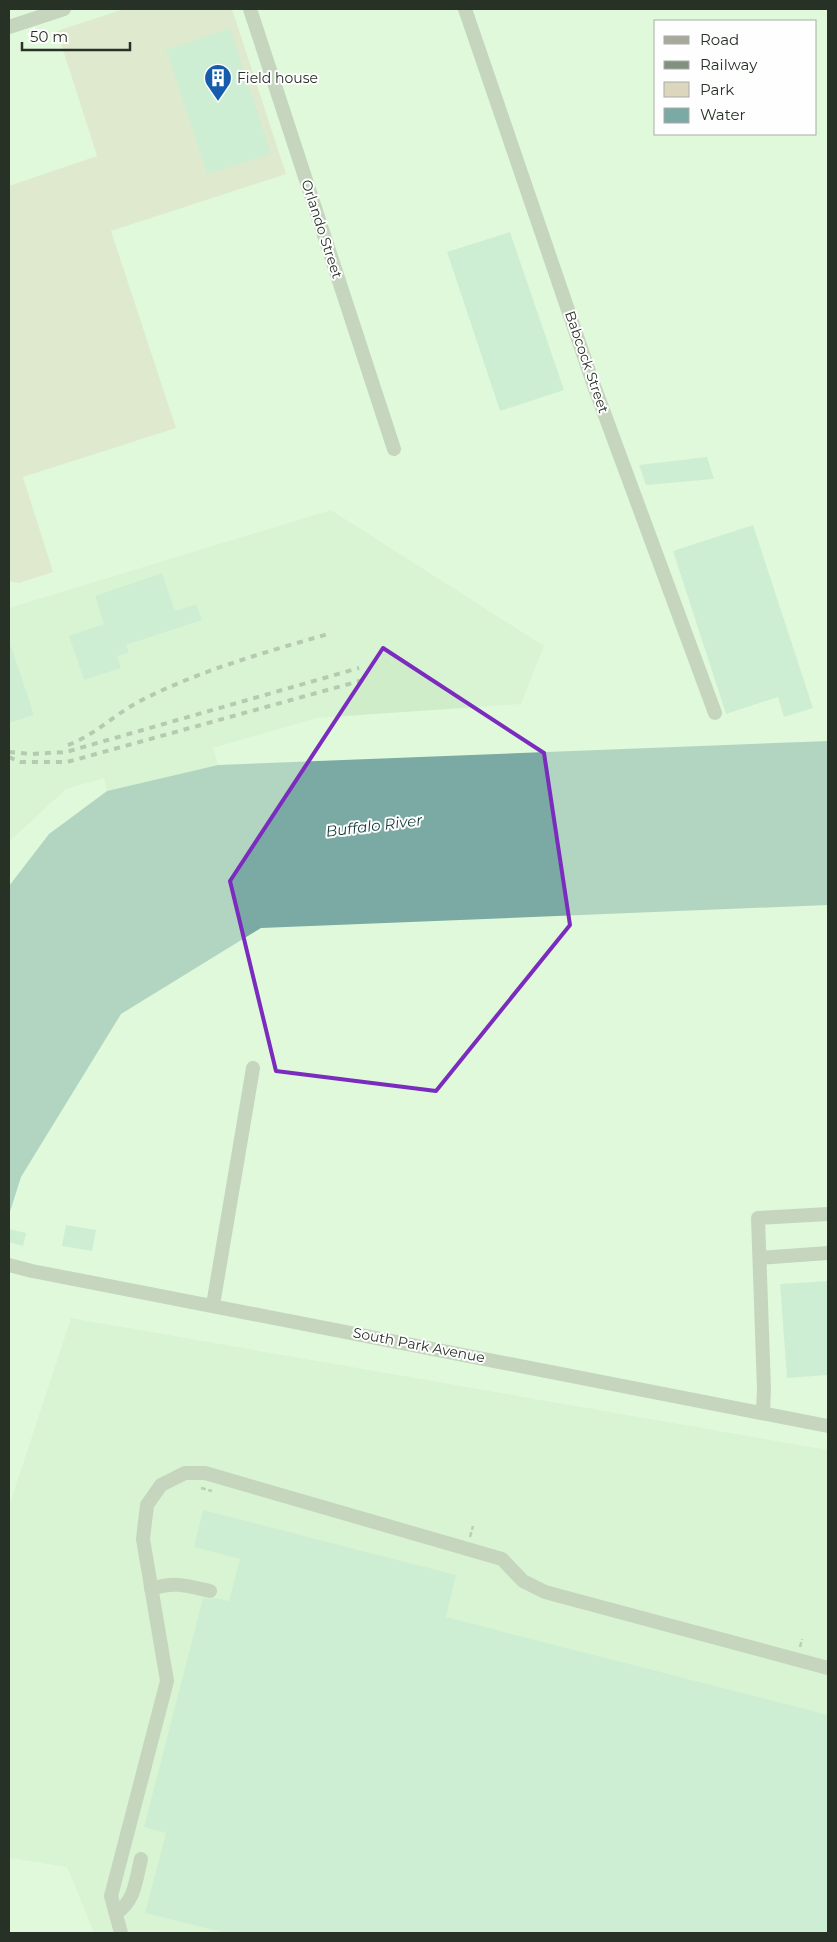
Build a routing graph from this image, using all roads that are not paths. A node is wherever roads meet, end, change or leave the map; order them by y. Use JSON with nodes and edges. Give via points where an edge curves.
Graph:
{"nodes":[{"id":1,"x":59,"y":9,"type":"edge"},
{"id":2,"x":250,"y":9,"type":"edge"},
{"id":3,"x":465,"y":9,"type":"edge"},
{"id":4,"x":9,"y":27,"type":"edge"},
{"id":5,"x":394,"y":449,"type":"dead end"},
{"id":6,"x":715,"y":714,"type":"dead end"},
{"id":7,"x":253,"y":1068,"type":"dead end"},
{"id":8,"x":828,"y":1214,"type":"edge"},
{"id":9,"x":828,"y":1253,"type":"edge"},
{"id":10,"x":760,"y":1258,"type":"junction"},
{"id":11,"x":9,"y":1265,"type":"edge"},
{"id":12,"x":213,"y":1305,"type":"junction"},
{"id":13,"x":763,"y":1412,"type":"junction"},
{"id":14,"x":828,"y":1426,"type":"edge"},
{"id":15,"x":151,"y":1589,"type":"junction"},
{"id":16,"x":210,"y":1591,"type":"dead end"},
{"id":17,"x":828,"y":1668,"type":"edge"},
{"id":18,"x":141,"y":1859,"type":"dead end"},
{"id":19,"x":116,"y":1913,"type":"junction"},
{"id":20,"x":121,"y":1933,"type":"edge"}],
"edges":[{"from":1,"to":4,"type":"street"},
{"from":2,"to":5,"type":"street","name":"Orlando Street"},
{"from":3,"to":6,"type":"street","name":"Babcock Street","via":[[593,383]]},
{"from":7,"to":12,"type":"street"},
{"from":8,"to":10,"type":"street","via":[[758,1218]]},
{"from":9,"to":10,"type":"street"},
{"from":10,"to":13,"type":"street"},
{"from":11,"to":12,"type":"street","name":"South Park Avenue"},
{"from":12,"to":13,"type":"street","name":"South Park Avenue"},
{"from":13,"to":14,"type":"street","name":"South Park Avenue"},
{"from":15,"to":16,"type":"street","via":[[179,1584]]},
{"from":15,"to":17,"type":"street","via":[[143,1539],[147,1505],[161,1484],[185,1473],[205,1473],[502,1559],[523,1580],[545,1592]]},
{"from":15,"to":19,"type":"street","via":[[166,1681],[111,1896]]},
{"from":18,"to":19,"type":"street","via":[[131,1899]]},
{"from":19,"to":20,"type":"street"}]}
